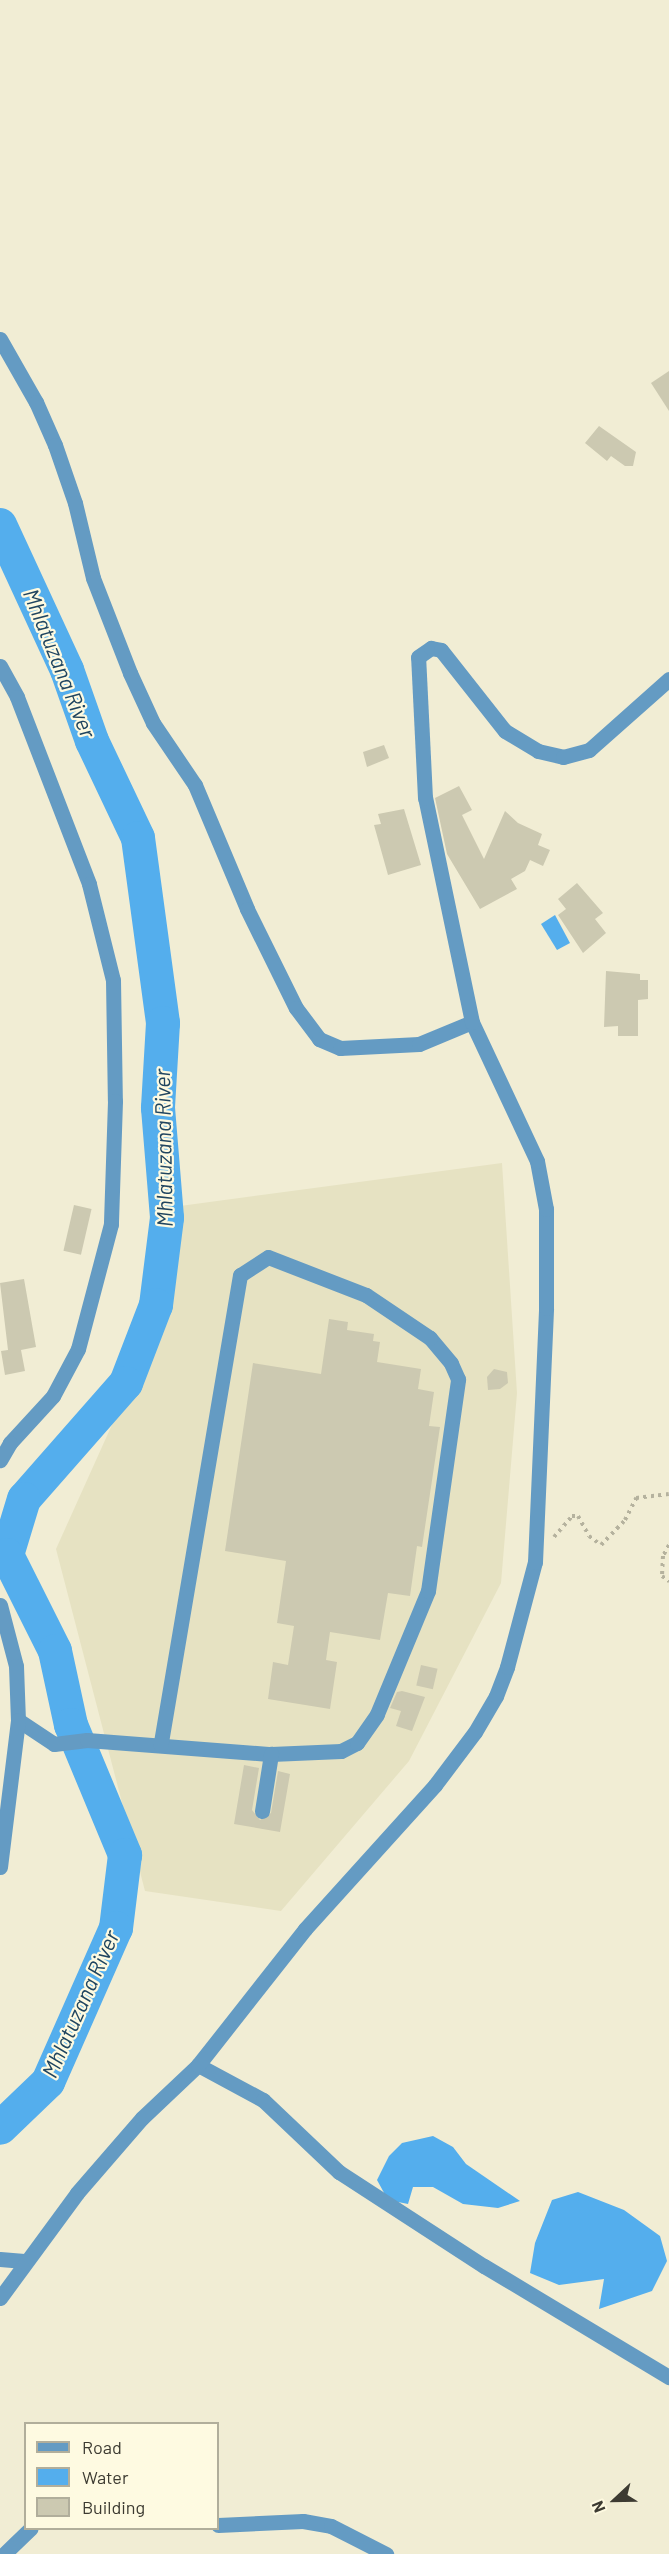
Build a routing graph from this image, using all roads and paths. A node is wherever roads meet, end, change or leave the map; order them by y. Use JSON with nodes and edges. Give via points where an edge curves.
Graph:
{"nodes":[{"id":1,"x":0,"y":339,"type":"edge"},
{"id":2,"x":0,"y":666,"type":"edge"},
{"id":3,"x":669,"y":679,"type":"edge"},
{"id":4,"x":472,"y":1022,"type":"junction"},
{"id":5,"x":0,"y":1460,"type":"edge"},
{"id":6,"x":669,"y":1494,"type":"edge"},
{"id":7,"x":669,"y":1545,"type":"edge"},
{"id":8,"x":535,"y":1562,"type":"junction"},
{"id":9,"x":669,"y":1581,"type":"edge"},
{"id":10,"x":0,"y":1605,"type":"edge"},
{"id":11,"x":18,"y":1720,"type":"junction"},
{"id":12,"x":161,"y":1744,"type":"junction"},
{"id":13,"x":271,"y":1754,"type":"junction"},
{"id":14,"x":262,"y":1811,"type":"dead end"},
{"id":15,"x":0,"y":1867,"type":"edge"},
{"id":16,"x":198,"y":2065,"type":"junction"},
{"id":17,"x":0,"y":2259,"type":"edge"},
{"id":18,"x":24,"y":2260,"type":"junction"},
{"id":19,"x":0,"y":2298,"type":"edge"},
{"id":20,"x":669,"y":2377,"type":"edge"},
{"id":21,"x":219,"y":2526,"type":"edge"},
{"id":22,"x":30,"y":2530,"type":"edge"},
{"id":23,"x":4,"y":2554,"type":"edge"},
{"id":24,"x":387,"y":2554,"type":"edge"}],
"edges":[{"from":1,"to":4,"type":"street","via":[[55,445],[75,503],[93,578],[130,673],[153,723],[195,785],[246,909],[296,1008],[319,1039],[340,1048],[419,1044]]},
{"from":2,"to":5,"type":"street","via":[[18,697],[89,884],[112,980],[115,1101],[111,1224],[78,1348],[53,1396],[10,1443]]},
{"from":3,"to":4,"type":"street","via":[[589,750],[563,757],[538,751],[505,730],[441,650],[430,648],[418,657],[425,798]]},
{"from":4,"to":8,"type":"street","via":[[537,1161],[546,1209],[546,1308]]},
{"from":6,"to":8,"type":"path","via":[[636,1498],[625,1520],[601,1545],[589,1536],[583,1519],[572,1516]]},
{"from":7,"to":9,"type":"path","via":[[663,1556],[662,1576]]},
{"from":8,"to":16,"type":"street","via":[[507,1667],[475,1732],[435,1785],[305,1929]]},
{"from":10,"to":11,"type":"street","via":[[16,1666]]},
{"from":11,"to":12,"type":"street","via":[[54,1744],[87,1740]]},
{"from":11,"to":15,"type":"street"},
{"from":12,"to":13,"type":"street"},
{"from":12,"to":13,"type":"street","via":[[240,1275],[268,1257],[366,1295],[430,1338],[458,1378],[428,1592],[369,1730],[341,1751]]},
{"from":13,"to":14,"type":"street"},
{"from":16,"to":18,"type":"street","via":[[142,2118]]},
{"from":16,"to":20,"type":"street","via":[[263,2100],[339,2172],[484,2266]]},
{"from":17,"to":18,"type":"street"},
{"from":18,"to":19,"type":"street"},
{"from":21,"to":24,"type":"street","via":[[303,2521],[331,2526]]},
{"from":22,"to":23,"type":"street"}]}
